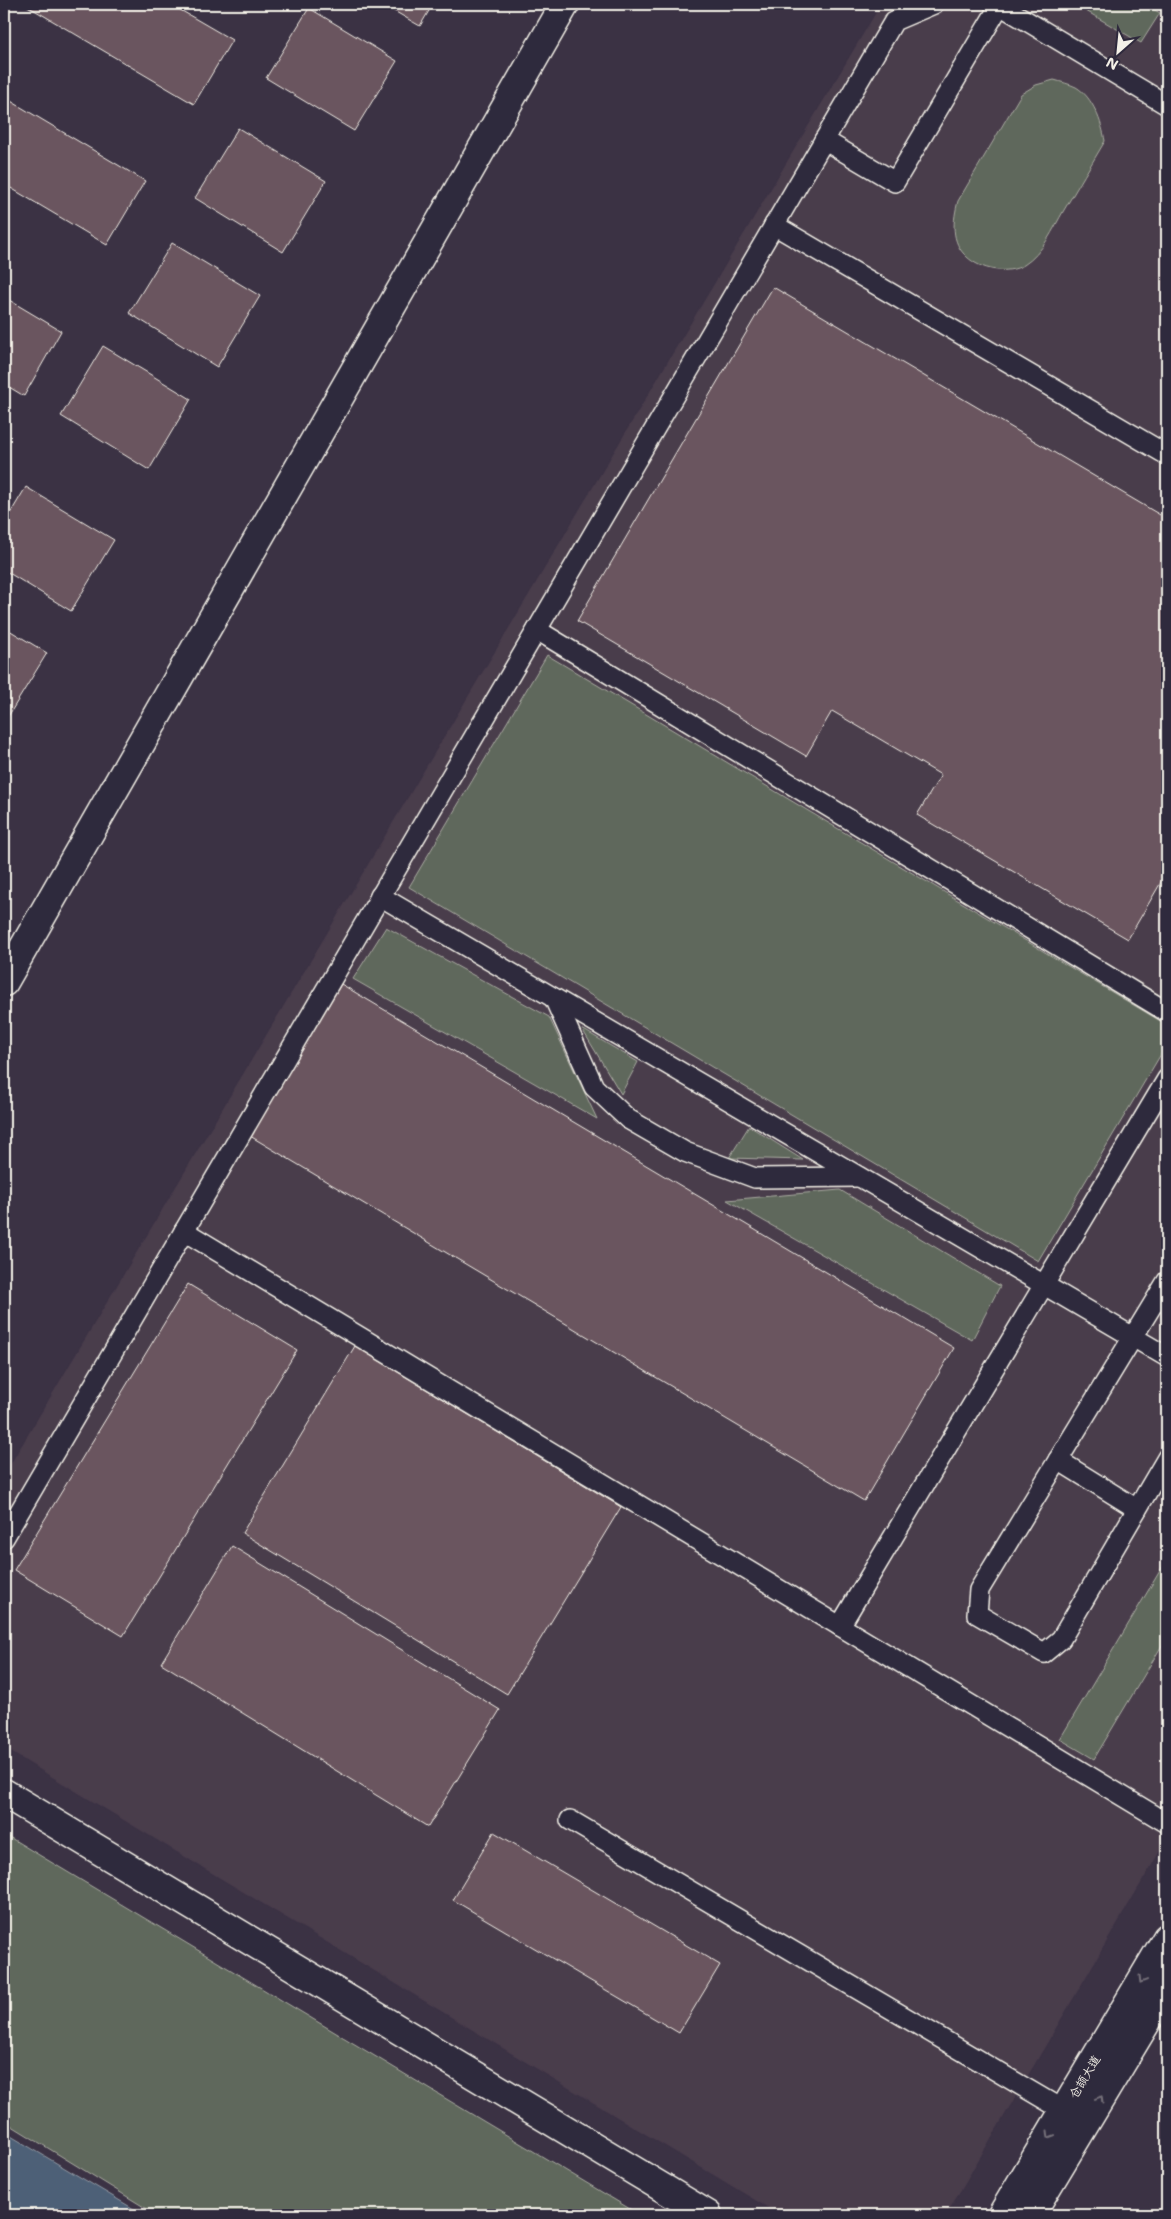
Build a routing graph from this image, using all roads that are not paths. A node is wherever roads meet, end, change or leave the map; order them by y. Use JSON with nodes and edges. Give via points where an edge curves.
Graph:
{"nodes":[{"id":1,"x":565,"y":4,"type":"edge"},
{"id":2,"x":934,"y":4,"type":"edge"},
{"id":3,"x":997,"y":4,"type":"edge"},
{"id":4,"x":1167,"y":106,"type":"edge"},
{"id":5,"x":824,"y":140,"type":"junction"},
{"id":6,"x":774,"y":225,"type":"junction"},
{"id":7,"x":1167,"y":455,"type":"edge"},
{"id":8,"x":537,"y":630,"type":"junction"},
{"id":9,"x":380,"y":896,"type":"junction"},
{"id":10,"x":4,"y":982,"type":"edge"},
{"id":11,"x":554,"y":998,"type":"junction"},
{"id":12,"x":1167,"y":1012,"type":"edge"},
{"id":13,"x":1167,"y":1079,"type":"edge"},
{"id":14,"x":861,"y":1177,"type":"junction"},
{"id":15,"x":184,"y":1231,"type":"junction"},
{"id":16,"x":1167,"y":1281,"type":"edge"},
{"id":17,"x":1043,"y":1284,"type":"junction"},
{"id":18,"x":1134,"y":1337,"type":"junction"},
{"id":19,"x":1167,"y":1357,"type":"edge"},
{"id":20,"x":1167,"y":1458,"type":"edge"},
{"id":21,"x":1058,"y":1460,"type":"junction"},
{"id":22,"x":1137,"y":1509,"type":"junction"},
{"id":23,"x":4,"y":1538,"type":"edge"},
{"id":24,"x":840,"y":1626,"type":"junction"},
{"id":25,"x":4,"y":1794,"type":"edge"},
{"id":26,"x":570,"y":1820,"type":"dead end"},
{"id":27,"x":1167,"y":1823,"type":"edge"},
{"id":28,"x":1167,"y":1938,"type":"edge"},
{"id":29,"x":1167,"y":1988,"type":"edge"},
{"id":30,"x":1075,"y":2117,"type":"junction"},
{"id":31,"x":708,"y":2215,"type":"edge"},
{"id":32,"x":1002,"y":2215,"type":"edge"},
{"id":33,"x":1030,"y":2215,"type":"edge"}],
"edges":[{"from":1,"to":10,"type":"street"},
{"from":2,"to":5,"type":"lane","via":[[894,21]]},
{"from":3,"to":4,"type":"lane"},
{"from":3,"to":5,"type":"lane","via":[[895,182]]},
{"from":5,"to":6,"type":"lane"},
{"from":6,"to":7,"type":"lane"},
{"from":6,"to":8,"type":"lane"},
{"from":8,"to":9,"type":"lane"},
{"from":8,"to":12,"type":"lane"},
{"from":9,"to":11,"type":"lane"},
{"from":9,"to":15,"type":"lane"},
{"from":11,"to":14,"type":"lane"},
{"from":11,"to":14,"type":"lane","via":[[594,1087],[628,1118],[685,1152],[755,1178]]},
{"from":13,"to":17,"type":"lane"},
{"from":14,"to":17,"type":"lane"},
{"from":15,"to":23,"type":"lane"},
{"from":15,"to":24,"type":"lane"},
{"from":16,"to":18,"type":"lane"},
{"from":17,"to":18,"type":"lane"},
{"from":17,"to":24,"type":"lane"},
{"from":18,"to":19,"type":"lane"},
{"from":18,"to":21,"type":"lane"},
{"from":20,"to":22,"type":"lane"},
{"from":21,"to":22,"type":"lane"},
{"from":21,"to":22,"type":"lane","via":[[979,1590],[977,1614],[1044,1653],[1061,1639]]},
{"from":24,"to":27,"type":"lane"},
{"from":25,"to":31,"type":"street"},
{"from":26,"to":30,"type":"lane"},
{"from":28,"to":30,"type":"street","name":"仓颉大道","one_way":true},
{"from":30,"to":29,"type":"street","name":"仓颉大道","one_way":true},
{"from":30,"to":32,"type":"street","name":"仓颉大道","one_way":true},
{"from":30,"to":33,"type":"street","name":"仓颉大道"}]}
